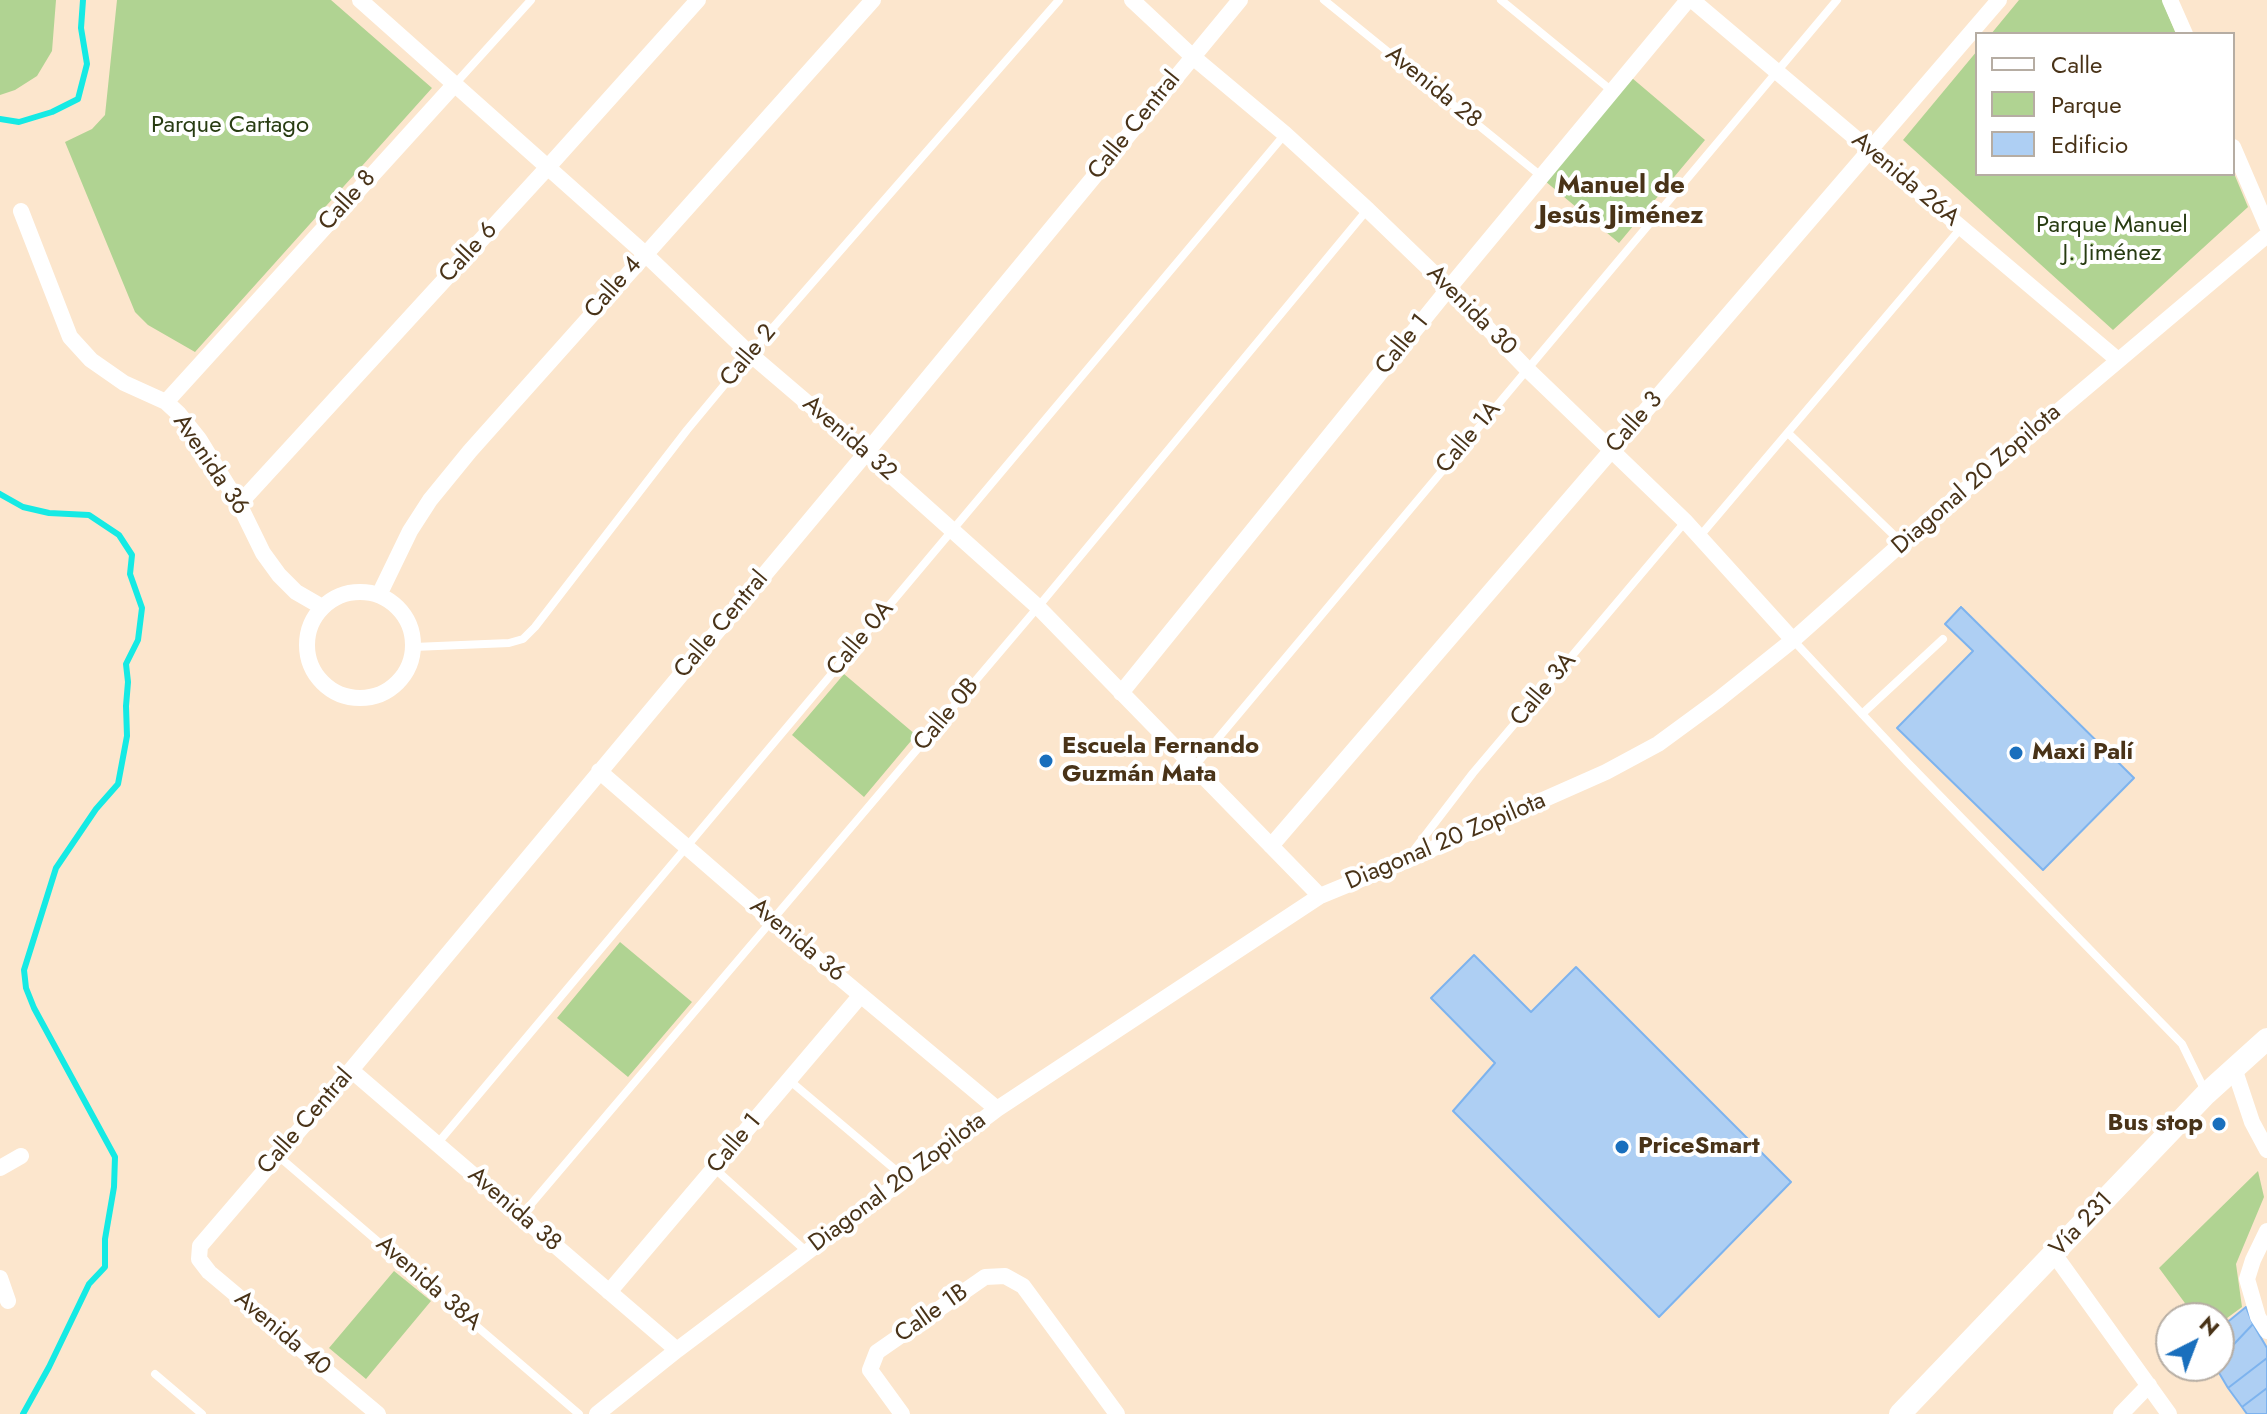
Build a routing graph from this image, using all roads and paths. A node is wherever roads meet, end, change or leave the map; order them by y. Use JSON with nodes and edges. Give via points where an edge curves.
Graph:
{"nodes":[{"id":1,"x":531,"y":0,"type":"edge"},
{"id":2,"x":698,"y":0,"type":"edge"},
{"id":3,"x":873,"y":0,"type":"edge"},
{"id":4,"x":1059,"y":0,"type":"edge"},
{"id":5,"x":1132,"y":0,"type":"edge"},
{"id":6,"x":1240,"y":0,"type":"edge"},
{"id":7,"x":1324,"y":0,"type":"edge"},
{"id":8,"x":1501,"y":0,"type":"edge"},
{"id":9,"x":1690,"y":0,"type":"edge"},
{"id":10,"x":1837,"y":0,"type":"edge"},
{"id":11,"x":1999,"y":0,"type":"edge"},
{"id":12,"x":2170,"y":0,"type":"edge"},
{"id":13,"x":362,"y":1,"type":"edge"},
{"id":14,"x":2184,"y":32,"type":"edge"},
{"id":15,"x":1193,"y":57,"type":"junction"},
{"id":16,"x":1776,"y":71,"type":"junction"},
{"id":17,"x":455,"y":84,"type":"junction"},
{"id":18,"x":1612,"y":91,"type":"junction"},
{"id":19,"x":1285,"y":134,"type":"junction"},
{"id":20,"x":1870,"y":150,"type":"junction"},
{"id":21,"x":2235,"y":152,"type":"edge"},
{"id":22,"x":548,"y":167,"type":"junction"},
{"id":23,"x":1541,"y":176,"type":"junction"},
{"id":24,"x":1368,"y":210,"type":"junction"},
{"id":25,"x":21,"y":211,"type":"dead end"},
{"id":26,"x":2267,"y":226,"type":"edge"},
{"id":27,"x":1961,"y":228,"type":"junction"},
{"id":28,"x":2267,"y":235,"type":"edge"},
{"id":29,"x":644,"y":253,"type":"junction"},
{"id":30,"x":1449,"y":288,"type":"junction"},
{"id":31,"x":750,"y":354,"type":"junction"},
{"id":32,"x":2118,"y":360,"type":"junction"},
{"id":33,"x":1527,"y":369,"type":"junction"},
{"id":34,"x":166,"y":402,"type":"junction"},
{"id":35,"x":1788,"y":433,"type":"junction"},
{"id":36,"x":1612,"y":450,"type":"junction"},
{"id":37,"x":866,"y":453,"type":"junction"},
{"id":38,"x":239,"y":504,"type":"junction"},
{"id":39,"x":1686,"y":522,"type":"junction"},
{"id":40,"x":953,"y":530,"type":"junction"},
{"id":41,"x":1700,"y":536,"type":"junction"},
{"id":42,"x":1902,"y":543,"type":"junction"},
{"id":43,"x":379,"y":595,"type":"junction"},
{"id":44,"x":322,"y":607,"type":"junction"},
{"id":45,"x":1038,"y":607,"type":"junction"},
{"id":46,"x":1943,"y":639,"type":"dead end"},
{"id":47,"x":1793,"y":640,"type":"junction"},
{"id":48,"x":414,"y":647,"type":"junction"},
{"id":49,"x":1121,"y":693,"type":"junction"},
{"id":50,"x":1862,"y":714,"type":"junction"},
{"id":51,"x":1194,"y":767,"type":"junction"},
{"id":52,"x":599,"y":771,"type":"junction"},
{"id":53,"x":1271,"y":846,"type":"junction"},
{"id":54,"x":686,"y":847,"type":"junction"},
{"id":55,"x":1405,"y":861,"type":"junction"},
{"id":56,"x":1320,"y":896,"type":"junction"},
{"id":57,"x":772,"y":921,"type":"junction"},
{"id":58,"x":861,"y":995,"type":"junction"},
{"id":59,"x":2265,"y":1048,"type":"edge"},
{"id":60,"x":2234,"y":1068,"type":"junction"},
{"id":61,"x":351,"y":1070,"type":"junction"},
{"id":62,"x":789,"y":1080,"type":"junction"},
{"id":63,"x":2206,"y":1094,"type":"junction"},
{"id":64,"x":997,"y":1109,"type":"junction"},
{"id":65,"x":437,"y":1144,"type":"junction"},
{"id":66,"x":2267,"y":1150,"type":"edge"},
{"id":67,"x":277,"y":1155,"type":"junction"},
{"id":68,"x":21,"y":1156,"type":"dead end"},
{"id":69,"x":0,"y":1168,"type":"edge"},
{"id":70,"x":714,"y":1168,"type":"junction"},
{"id":71,"x":905,"y":1178,"type":"junction"},
{"id":72,"x":521,"y":1216,"type":"junction"},
{"id":73,"x":2267,"y":1231,"type":"edge"},
{"id":74,"x":200,"y":1246,"type":"joint"},
{"id":75,"x":807,"y":1252,"type":"junction"},
{"id":76,"x":2054,"y":1254,"type":"junction"},
{"id":77,"x":0,"y":1278,"type":"edge"},
{"id":78,"x":609,"y":1292,"type":"junction"},
{"id":79,"x":8,"y":1301,"type":"dead end"},
{"id":80,"x":2267,"y":1331,"type":"edge"},
{"id":81,"x":677,"y":1350,"type":"junction"},
{"id":82,"x":155,"y":1374,"type":"dead end"},
{"id":83,"x":2149,"y":1385,"type":"junction"},
{"id":84,"x":202,"y":1414,"type":"edge"},
{"id":85,"x":378,"y":1414,"type":"edge"},
{"id":86,"x":579,"y":1414,"type":"edge"},
{"id":87,"x":597,"y":1414,"type":"edge"},
{"id":88,"x":902,"y":1414,"type":"edge"},
{"id":89,"x":1117,"y":1414,"type":"edge"},
{"id":90,"x":1900,"y":1414,"type":"edge"},
{"id":91,"x":2121,"y":1414,"type":"edge"},
{"id":92,"x":2169,"y":1414,"type":"edge"}],
"edges":[{"from":1,"to":17,"type":"lane","name":"Calle 8"},
{"from":2,"to":22,"type":"street","name":"Calle 6"},
{"from":3,"to":29,"type":"street","name":"Calle 4"},
{"from":4,"to":31,"type":"lane","name":"Calle 2"},
{"from":5,"to":15,"type":"street","name":"Avenida 30"},
{"from":6,"to":15,"type":"street","name":"Calle Central"},
{"from":7,"to":23,"type":"lane","name":"Avenida 28"},
{"from":8,"to":18,"type":"lane"},
{"from":9,"to":16,"type":"street","name":"Avenida 26A"},
{"from":9,"to":18,"type":"street","name":"Calle 1"},
{"from":10,"to":16,"type":"lane","name":"Calle 1A"},
{"from":11,"to":20,"type":"street","name":"Calle 3"},
{"from":12,"to":14,"type":"street"},
{"from":13,"to":17,"type":"street","name":"Avenida 32"},
{"from":15,"to":19,"type":"street","name":"Avenida 30"},
{"from":15,"to":37,"type":"street","name":"Calle Central"},
{"from":16,"to":20,"type":"street","name":"Avenida 26A"},
{"from":16,"to":33,"type":"lane","name":"Calle 1A"},
{"from":17,"to":22,"type":"street","name":"Avenida 32"},
{"from":17,"to":34,"type":"street","name":"Calle 8"},
{"from":18,"to":23,"type":"street","name":"Calle 1"},
{"from":19,"to":24,"type":"street","name":"Avenida 30"},
{"from":19,"to":40,"type":"lane","name":"Calle 0A"},
{"from":20,"to":27,"type":"street","name":"Avenida 26A"},
{"from":20,"to":36,"type":"street","name":"Calle 3"},
{"from":21,"to":26,"type":"street"},
{"from":22,"to":29,"type":"street","name":"Avenida 32"},
{"from":22,"to":38,"type":"street","name":"Calle 6"},
{"from":23,"to":30,"type":"street","name":"Calle 1"},
{"from":24,"to":30,"type":"street","name":"Avenida 30"},
{"from":24,"to":45,"type":"lane","name":"Calle 0B"},
{"from":25,"to":34,"type":"street","name":"Avenida 36","via":[[70,337],[124,383]]},
{"from":27,"to":32,"type":"street","name":"Avenida 26A"},
{"from":27,"to":35,"type":"lane"},
{"from":28,"to":32,"type":"street","name":"Diagonal 20 Zopilota"},
{"from":29,"to":31,"type":"street","name":"Avenida 32"},
{"from":29,"to":43,"type":"street","name":"Calle 4","via":[[430,500]]},
{"from":30,"to":33,"type":"street","name":"Avenida 30"},
{"from":30,"to":49,"type":"street","name":"Calle 1"},
{"from":31,"to":37,"type":"street","name":"Avenida 32"},
{"from":31,"to":48,"type":"lane","name":"Calle 2","via":[[523,639]]},
{"from":32,"to":42,"type":"street","name":"Diagonal 20 Zopilota"},
{"from":33,"to":36,"type":"street","name":"Avenida 30"},
{"from":33,"to":51,"type":"lane","name":"Calle 1A"},
{"from":34,"to":38,"type":"street","name":"Avenida 36","via":[[199,439]]},
{"from":35,"to":41,"type":"lane"},
{"from":35,"to":42,"type":"lane"},
{"from":36,"to":39,"type":"street","name":"Avenida 30"},
{"from":36,"to":53,"type":"street","name":"Calle 3"},
{"from":37,"to":40,"type":"street","name":"Avenida 32"},
{"from":37,"to":52,"type":"street","name":"Calle Central"},
{"from":38,"to":44,"type":"street","name":"Avenida 36","via":[[279,575]]},
{"from":39,"to":41,"type":"street","name":"Avenida 30"},
{"from":39,"to":55,"type":"lane","name":"Calle 3A"},
{"from":40,"to":45,"type":"street","name":"Avenida 32"},
{"from":40,"to":54,"type":"lane","name":"Calle 0A"},
{"from":41,"to":47,"type":"street","name":"Avenida 30"},
{"from":42,"to":47,"type":"street","name":"Diagonal 20 Zopilota"},
{"from":43,"to":44,"type":"street","via":[[339,595]]},
{"from":43,"to":48,"type":"street","via":[[405,615]]},
{"from":44,"to":48,"type":"street","via":[[312,621],[307,655],[324,685],[339,695],[373,698],[389,691],[407,672]]},
{"from":45,"to":49,"type":"street","name":"Avenida 32"},
{"from":45,"to":57,"type":"lane","name":"Calle 0B"},
{"from":46,"to":50,"type":"lane"},
{"from":47,"to":50,"type":"lane"},
{"from":47,"to":55,"type":"street","name":"Diagonal 20 Zopilota","via":[[1658,744]]},
{"from":49,"to":51,"type":"street","name":"Avenida 32"},
{"from":50,"to":63,"type":"lane","via":[[2182,1044]]},
{"from":51,"to":53,"type":"street","name":"Avenida 32"},
{"from":52,"to":54,"type":"street","name":"Avenida 36"},
{"from":52,"to":61,"type":"street","name":"Calle Central"},
{"from":53,"to":56,"type":"street","name":"Avenida 32"},
{"from":54,"to":57,"type":"street","name":"Avenida 36"},
{"from":54,"to":65,"type":"lane","name":"Calle 0A"},
{"from":55,"to":56,"type":"street","name":"Diagonal 20 Zopilota"},
{"from":56,"to":64,"type":"street","name":"Diagonal 20 Zopilota"},
{"from":57,"to":58,"type":"street","name":"Avenida 36"},
{"from":57,"to":72,"type":"lane","name":"Calle 0B"},
{"from":58,"to":62,"type":"street","name":"Calle 1"},
{"from":58,"to":64,"type":"street","name":"Avenida 36"},
{"from":59,"to":60,"type":"main road","name":"Vía 231"},
{"from":60,"to":63,"type":"main road","name":"Vía 231"},
{"from":60,"to":66,"type":"street"},
{"from":61,"to":65,"type":"street","name":"Avenida 38"},
{"from":61,"to":67,"type":"street","name":"Calle Central"},
{"from":62,"to":70,"type":"street","name":"Calle 1"},
{"from":62,"to":71,"type":"lane"},
{"from":63,"to":76,"type":"main road","name":"Vía 231"},
{"from":64,"to":71,"type":"street","name":"Diagonal 20 Zopilota"},
{"from":65,"to":72,"type":"street","name":"Avenida 38"},
{"from":67,"to":74,"type":"street","name":"Calle Central"},
{"from":67,"to":86,"type":"lane","name":"Avenida 38A"},
{"from":68,"to":69,"type":"street"},
{"from":70,"to":75,"type":"lane"},
{"from":70,"to":78,"type":"street","name":"Calle 1"},
{"from":71,"to":75,"type":"street","name":"Diagonal 20 Zopilota"},
{"from":72,"to":78,"type":"street","name":"Avenida 38"},
{"from":73,"to":80,"type":"street","via":[[2247,1279]]},
{"from":74,"to":85,"type":"street","name":"Avenida 40","via":[[199,1259],[209,1272]]},
{"from":75,"to":81,"type":"street","name":"Diagonal 20 Zopilota"},
{"from":76,"to":83,"type":"street"},
{"from":76,"to":90,"type":"main road","name":"Vía 231"},
{"from":77,"to":79,"type":"street"},
{"from":78,"to":81,"type":"street","name":"Avenida 38"},
{"from":81,"to":87,"type":"street","name":"Diagonal 20 Zopilota"},
{"from":82,"to":84,"type":"lane"},
{"from":83,"to":91,"type":"street"},
{"from":83,"to":92,"type":"street"},
{"from":88,"to":89,"type":"street","name":"Calle 1B","via":[[870,1370],[877,1352],[985,1277],[1005,1276],[1023,1286]]}]}
